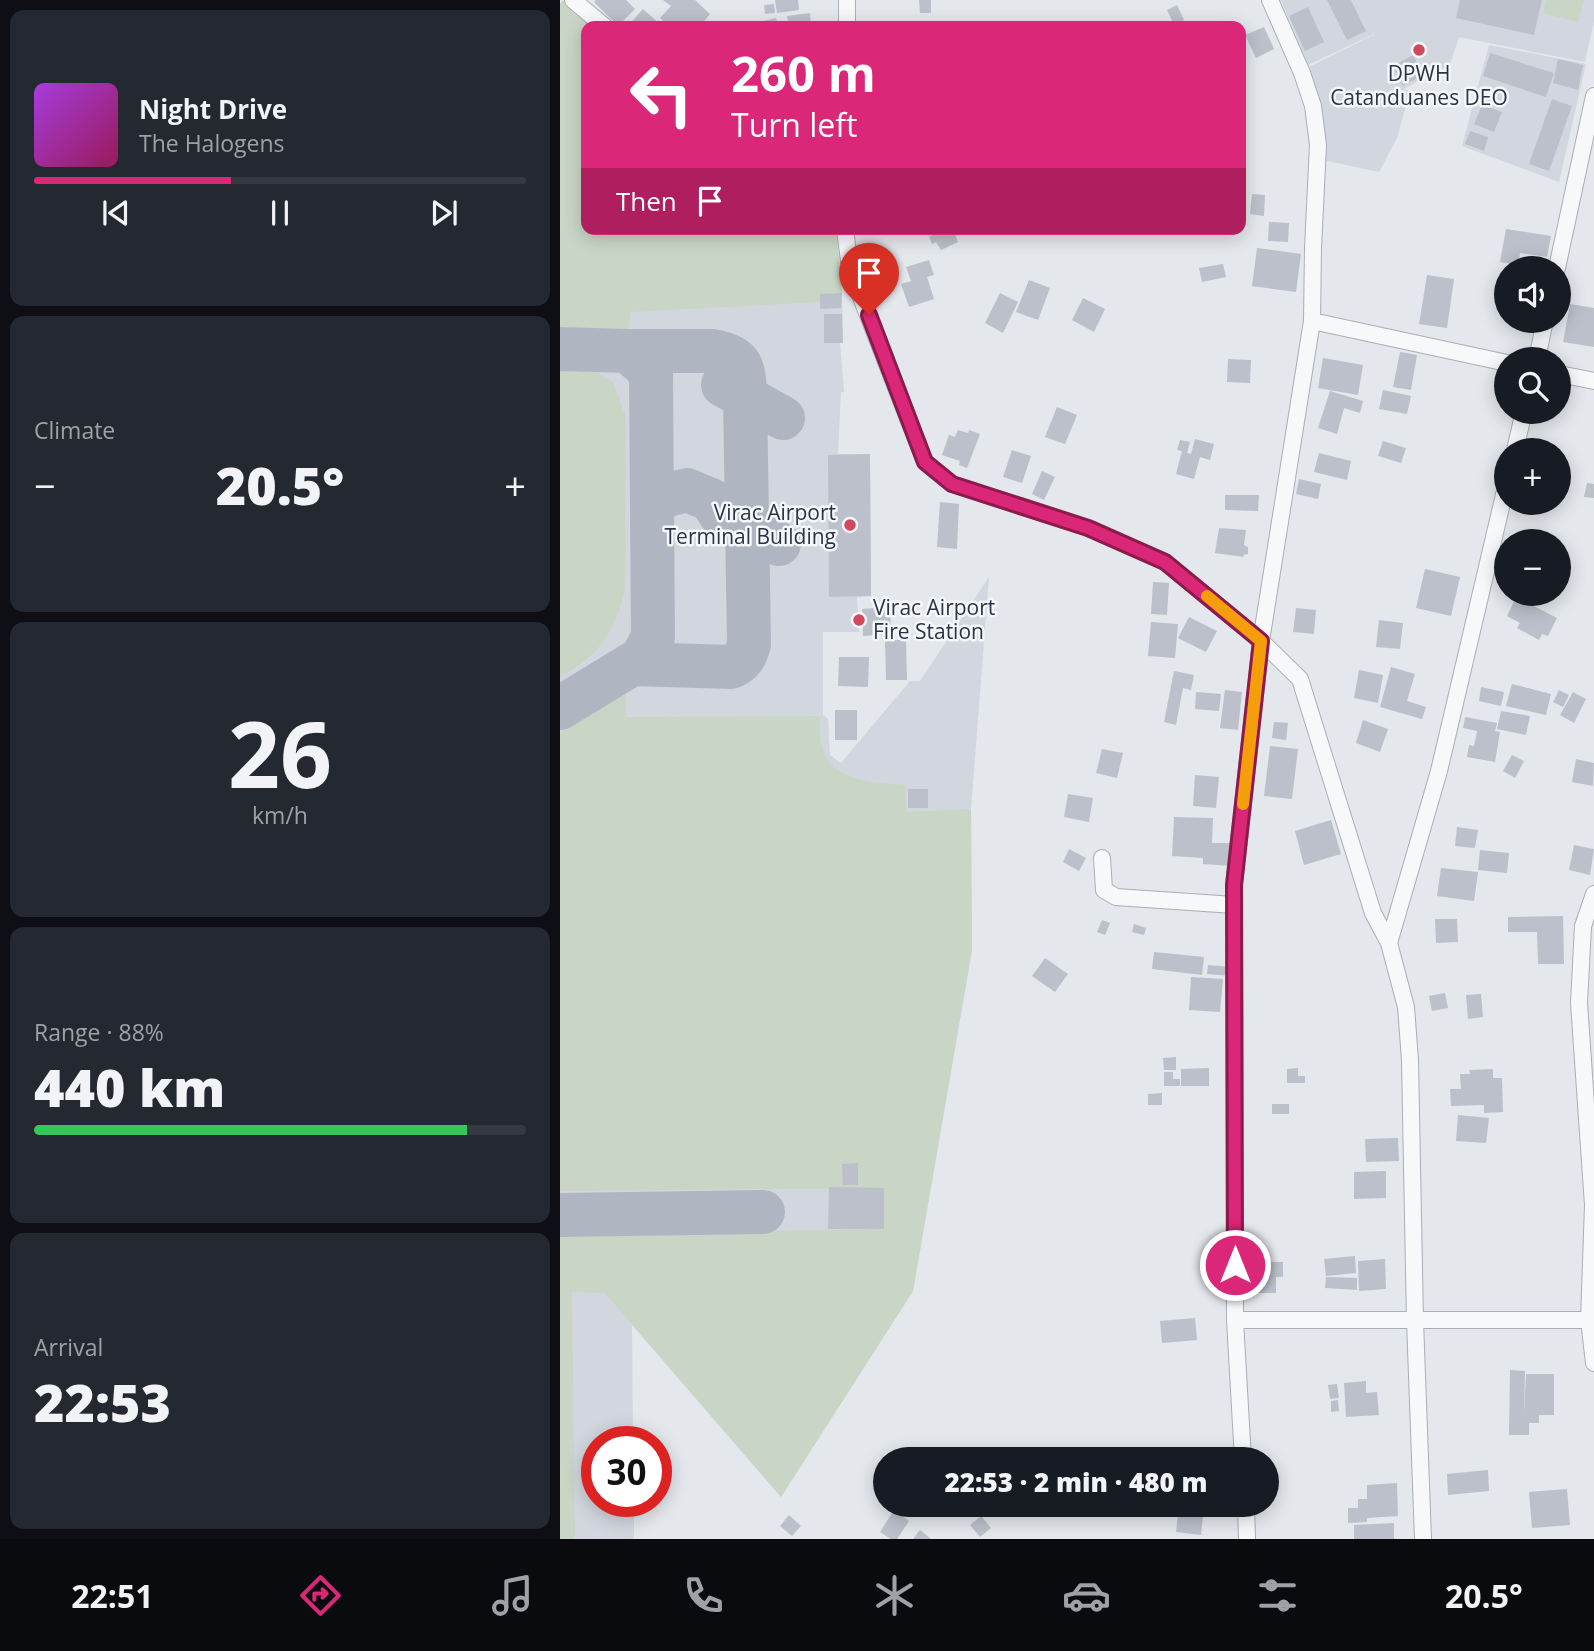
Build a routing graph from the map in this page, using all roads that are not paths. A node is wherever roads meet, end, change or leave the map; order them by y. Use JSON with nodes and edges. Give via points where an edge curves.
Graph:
{"nodes":[{"id":1,"x":573,"y":0,"type":"edge"},
{"id":2,"x":847,"y":0,"type":"edge"},
{"id":3,"x":1270,"y":0,"type":"edge"},
{"id":4,"x":598,"y":21,"type":"edge"},
{"id":5,"x":847,"y":21,"type":"edge"},
{"id":6,"x":1594,"y":96,"type":"edge"},
{"id":7,"x":846,"y":235,"type":"edge"},
{"id":8,"x":1560,"y":256,"type":"edge"},
{"id":9,"x":1312,"y":321,"type":"junction"},
{"id":10,"x":1494,"y":360,"type":"edge"},
{"id":11,"x":1571,"y":376,"type":"edge"},
{"id":12,"x":1594,"y":381,"type":"edge"},
{"id":13,"x":1499,"y":515,"type":"edge"},
{"id":14,"x":1261,"y":641,"type":"junction"},
{"id":15,"x":1102,"y":858,"type":"dead end"},
{"id":16,"x":1594,"y":894,"type":"edge"},
{"id":17,"x":1234,"y":905,"type":"junction"},
{"id":18,"x":1389,"y":943,"type":"junction"},
{"id":19,"x":1235,"y":1320,"type":"junction"},
{"id":20,"x":1415,"y":1321,"type":"junction"},
{"id":21,"x":1591,"y":1329,"type":"edge"},
{"id":22,"x":1594,"y":1363,"type":"edge"},
{"id":23,"x":1242,"y":1447,"type":"edge"},
{"id":24,"x":1246,"y":1517,"type":"edge"},
{"id":25,"x":1247,"y":1539,"type":"edge"},
{"id":26,"x":1423,"y":1539,"type":"edge"}],
"edges":[{"from":1,"to":4,"type":"street"},
{"from":2,"to":5,"type":"street"},
{"from":3,"to":9,"type":"street","via":[[1302,73],[1318,145]]},
{"from":6,"to":8,"type":"street"},
{"from":7,"to":14,"type":"street","via":[[850,269],[925,462],[952,484],[1088,528],[1165,562]]},
{"from":9,"to":10,"type":"street"},
{"from":9,"to":14,"type":"street"},
{"from":11,"to":12,"type":"street"},
{"from":13,"to":18,"type":"street","via":[[1439,771]]},
{"from":14,"to":17,"type":"street"},
{"from":14,"to":18,"type":"street","via":[[1300,679],[1373,913]]},
{"from":15,"to":17,"type":"street","via":[[1104,890],[1116,897]]},
{"from":16,"to":21,"type":"street","via":[[1583,926],[1579,1003],[1593,1205]]},
{"from":17,"to":19,"type":"street"},
{"from":18,"to":20,"type":"street","via":[[1406,1007],[1409,1047]]},
{"from":19,"to":20,"type":"street"},
{"from":19,"to":23,"type":"street"},
{"from":20,"to":21,"type":"street"},
{"from":20,"to":26,"type":"street"},
{"from":21,"to":22,"type":"street"},
{"from":24,"to":25,"type":"street"}]}
